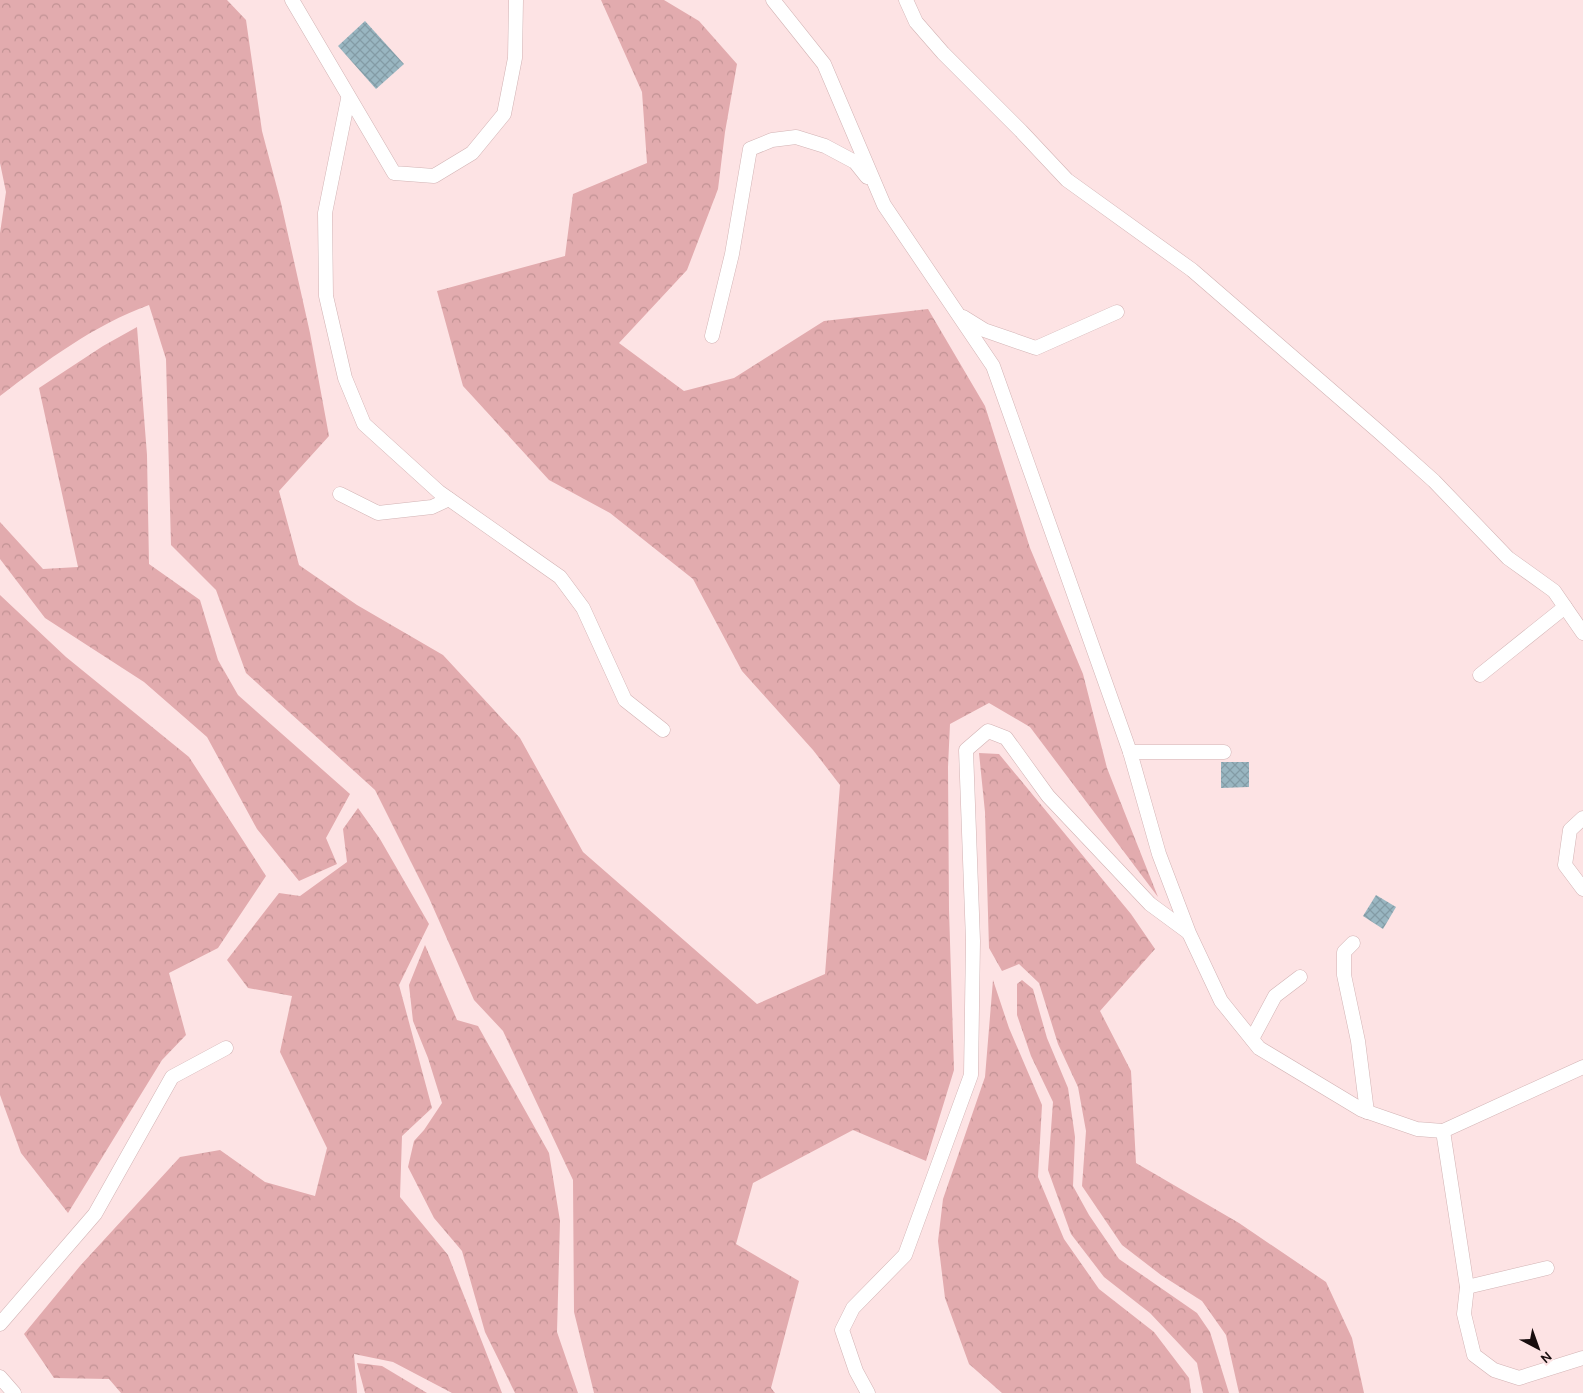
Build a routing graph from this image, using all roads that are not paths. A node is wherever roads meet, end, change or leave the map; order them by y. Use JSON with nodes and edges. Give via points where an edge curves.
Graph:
{"nodes":[{"id":1,"x":292,"y":0,"type":"edge"},
{"id":2,"x":516,"y":0,"type":"edge"},
{"id":3,"x":773,"y":0,"type":"edge"},
{"id":4,"x":906,"y":0,"type":"edge"},
{"id":5,"x":348,"y":99,"type":"junction"},
{"id":6,"x":878,"y":191,"type":"junction"},
{"id":7,"x":956,"y":312,"type":"junction"},
{"id":8,"x":1117,"y":312,"type":"dead end"},
{"id":9,"x":712,"y":336,"type":"dead end"},
{"id":10,"x":340,"y":494,"type":"dead end"},
{"id":11,"x":449,"y":499,"type":"junction"},
{"id":12,"x":1566,"y":607,"type":"junction"},
{"id":13,"x":1583,"y":632,"type":"edge"},
{"id":14,"x":1480,"y":675,"type":"dead end"},
{"id":15,"x":663,"y":730,"type":"dead end"},
{"id":16,"x":1130,"y":752,"type":"junction"},
{"id":17,"x":1224,"y":752,"type":"dead end"},
{"id":18,"x":1583,"y":818,"type":"edge"},
{"id":19,"x":1583,"y":889,"type":"edge"},
{"id":20,"x":1189,"y":933,"type":"junction"},
{"id":21,"x":1353,"y":943,"type":"dead end"},
{"id":22,"x":1300,"y":977,"type":"dead end"},
{"id":23,"x":1252,"y":1039,"type":"junction"},
{"id":24,"x":226,"y":1048,"type":"dead end"},
{"id":25,"x":1583,"y":1066,"type":"edge"},
{"id":26,"x":1367,"y":1112,"type":"junction"},
{"id":27,"x":1442,"y":1130,"type":"junction"},
{"id":28,"x":1547,"y":1268,"type":"dead end"},
{"id":29,"x":1467,"y":1287,"type":"junction"},
{"id":30,"x":0,"y":1324,"type":"edge"},
{"id":31,"x":1583,"y":1358,"type":"edge"},
{"id":32,"x":0,"y":1377,"type":"edge"},
{"id":33,"x":14,"y":1393,"type":"edge"},
{"id":34,"x":868,"y":1393,"type":"edge"}],
"edges":[{"from":1,"to":5,"type":"street"},
{"from":2,"to":5,"type":"street","via":[[515,58],[504,114],[472,153],[434,176],[394,173]]},
{"from":3,"to":6,"type":"street","via":[[824,64]]},
{"from":4,"to":12,"type":"street","via":[[916,22],[943,53],[1067,180],[1192,270],[1434,481],[1508,558],[1554,591]]},
{"from":5,"to":11,"type":"street","via":[[325,213],[326,296],[345,378],[364,424]]},
{"from":6,"to":7,"type":"street","via":[[884,205]]},
{"from":6,"to":9,"type":"street","via":[[855,162],[825,146],[796,137],[772,140],[750,149],[732,254]]},
{"from":7,"to":8,"type":"street","via":[[984,330],[1036,348]]},
{"from":7,"to":16,"type":"street","via":[[993,366]]},
{"from":10,"to":11,"type":"street","via":[[378,513],[432,507]]},
{"from":11,"to":15,"type":"street","via":[[560,577],[583,608],[625,700]]},
{"from":12,"to":13,"type":"street"},
{"from":12,"to":14,"type":"street"},
{"from":16,"to":17,"type":"street"},
{"from":16,"to":20,"type":"street","via":[[1159,854]]},
{"from":18,"to":19,"type":"street","via":[[1570,830],[1565,865]]},
{"from":20,"to":23,"type":"street","via":[[1221,1001]]},
{"from":20,"to":34,"type":"street","via":[[1150,904],[1048,796],[1006,738],[988,731],[966,750],[972,941],[971,1075],[905,1255],[853,1308],[842,1330],[856,1371]]},
{"from":21,"to":26,"type":"street","via":[[1344,952],[1344,975],[1358,1040]]},
{"from":22,"to":23,"type":"street","via":[[1275,996]]},
{"from":23,"to":26,"type":"street","via":[[1259,1048]]},
{"from":24,"to":30,"type":"street","via":[[172,1077],[95,1214]]},
{"from":25,"to":27,"type":"street"},
{"from":26,"to":27,"type":"street","via":[[1417,1129]]},
{"from":27,"to":29,"type":"street"},
{"from":28,"to":29,"type":"street"},
{"from":29,"to":31,"type":"street","via":[[1464,1314],[1474,1355],[1494,1370],[1519,1378]]},
{"from":32,"to":33,"type":"street"}]}
